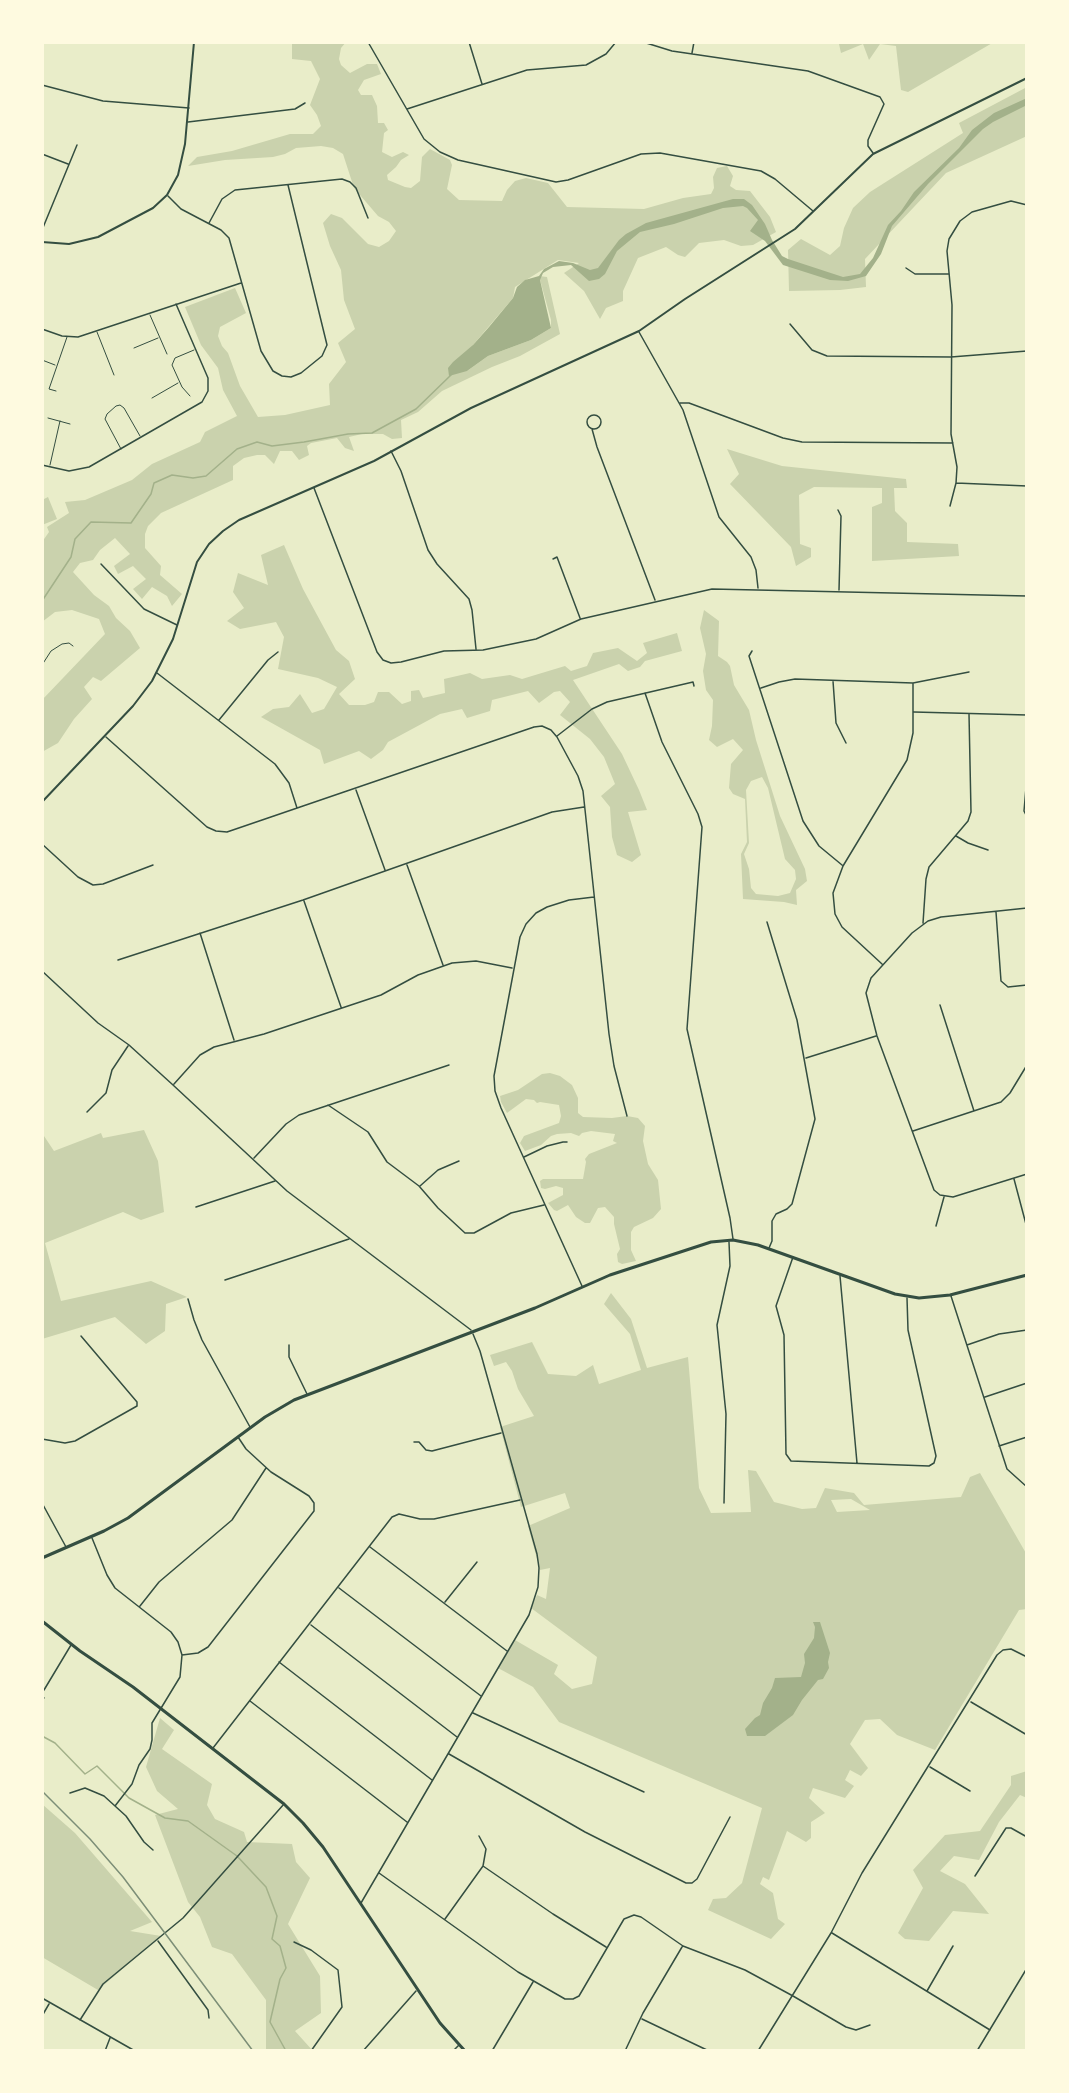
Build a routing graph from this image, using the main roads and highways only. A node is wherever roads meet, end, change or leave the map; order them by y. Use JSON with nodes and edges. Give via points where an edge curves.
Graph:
{"nodes":[{"id":1,"x":1027,"y":1275,"type":"edge"},
{"id":2,"x":42,"y":1558,"type":"edge"},
{"id":3,"x":42,"y":1621,"type":"edge"},
{"id":4,"x":465,"y":2051,"type":"edge"}],
"edges":[{"from":1,"to":2,"type":"main road","via":[[950,1295],[907,1297],[769,1248],[731,1240],[711,1242],[622,1270],[544,1305],[283,1406],[140,1510],[92,1537]]},
{"from":3,"to":4,"type":"main road","via":[[284,1804],[319,1842],[440,2024]]}]}
